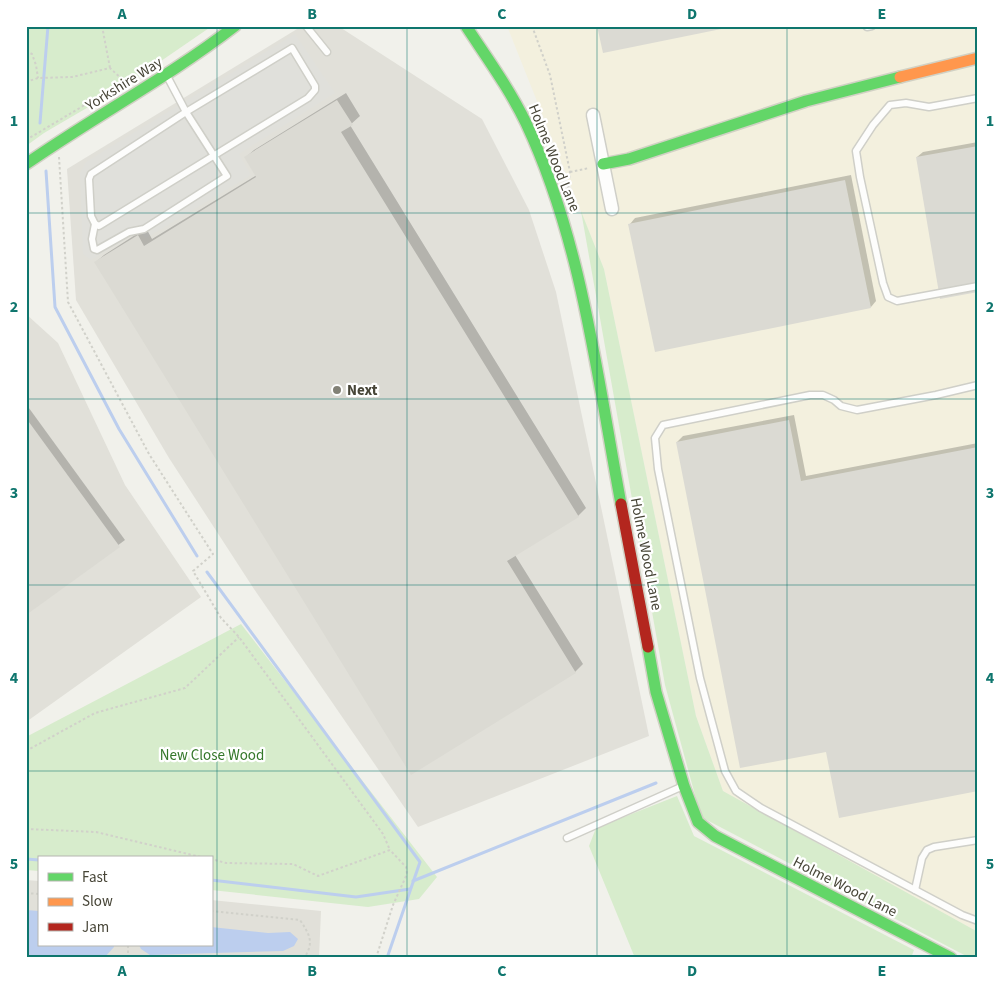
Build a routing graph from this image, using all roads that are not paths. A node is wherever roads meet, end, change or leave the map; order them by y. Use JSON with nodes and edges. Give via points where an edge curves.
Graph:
{"nodes":[{"id":1,"x":235,"y":26,"type":"edge"},
{"id":2,"x":306,"y":26,"type":"edge"},
{"id":3,"x":466,"y":26,"type":"edge"},
{"id":4,"x":327,"y":52,"type":"dead end"},
{"id":5,"x":978,"y":58,"type":"edge"},
{"id":6,"x":166,"y":75,"type":"junction"},
{"id":7,"x":978,"y":98,"type":"edge"},
{"id":8,"x":186,"y":112,"type":"junction"},
{"id":9,"x":593,"y":115,"type":"dead end"},
{"id":10,"x":214,"y":155,"type":"junction"},
{"id":11,"x":26,"y":164,"type":"edge"},
{"id":12,"x":603,"y":164,"type":"junction"},
{"id":13,"x":612,"y":209,"type":"dead end"},
{"id":14,"x":95,"y":224,"type":"junction"},
{"id":15,"x":978,"y":286,"type":"edge"},
{"id":16,"x":978,"y":385,"type":"edge"},
{"id":17,"x":684,"y":786,"type":"junction"},
{"id":18,"x":567,"y":838,"type":"dead end"},
{"id":19,"x":978,"y":840,"type":"edge"},
{"id":20,"x":915,"y":890,"type":"junction"},
{"id":21,"x":978,"y":920,"type":"edge"},
{"id":22,"x":951,"y":958,"type":"edge"}],
"edges":[{"from":1,"to":6,"type":"street","name":"Yorkshire Way"},
{"from":2,"to":4,"type":"lane"},
{"from":3,"to":17,"type":"street","name":"Holme Wood Lane","via":[[514,98],[560,206],[578,273],[656,692]]},
{"from":5,"to":12,"type":"street","via":[[806,101],[629,159]]},
{"from":6,"to":8,"type":"lane"},
{"from":6,"to":11,"type":"street","name":"Yorkshire Way"},
{"from":7,"to":15,"type":"lane","via":[[929,107],[906,103],[890,105],[856,151],[888,297],[897,301]]},
{"from":8,"to":10,"type":"lane"},
{"from":8,"to":10,"type":"lane","via":[[292,48],[315,86],[312,94]]},
{"from":8,"to":14,"type":"lane","via":[[91,174],[91,216]]},
{"from":9,"to":12,"type":"street"},
{"from":10,"to":14,"type":"lane","via":[[99,226]]},
{"from":10,"to":14,"type":"lane","via":[[227,176],[144,228],[95,250],[92,245]]},
{"from":12,"to":13,"type":"street"},
{"from":16,"to":20,"type":"lane","via":[[857,410],[841,406],[822,395],[810,395],[663,425],[655,438],[658,469],[700,678],[725,771],[736,791],[761,808]]},
{"from":17,"to":18,"type":"lane"},
{"from":17,"to":22,"type":"street","name":"Holme Wood Lane","via":[[698,822],[715,836]]},
{"from":19,"to":20,"type":"lane","via":[[927,850]]},
{"from":20,"to":21,"type":"lane"}]}
